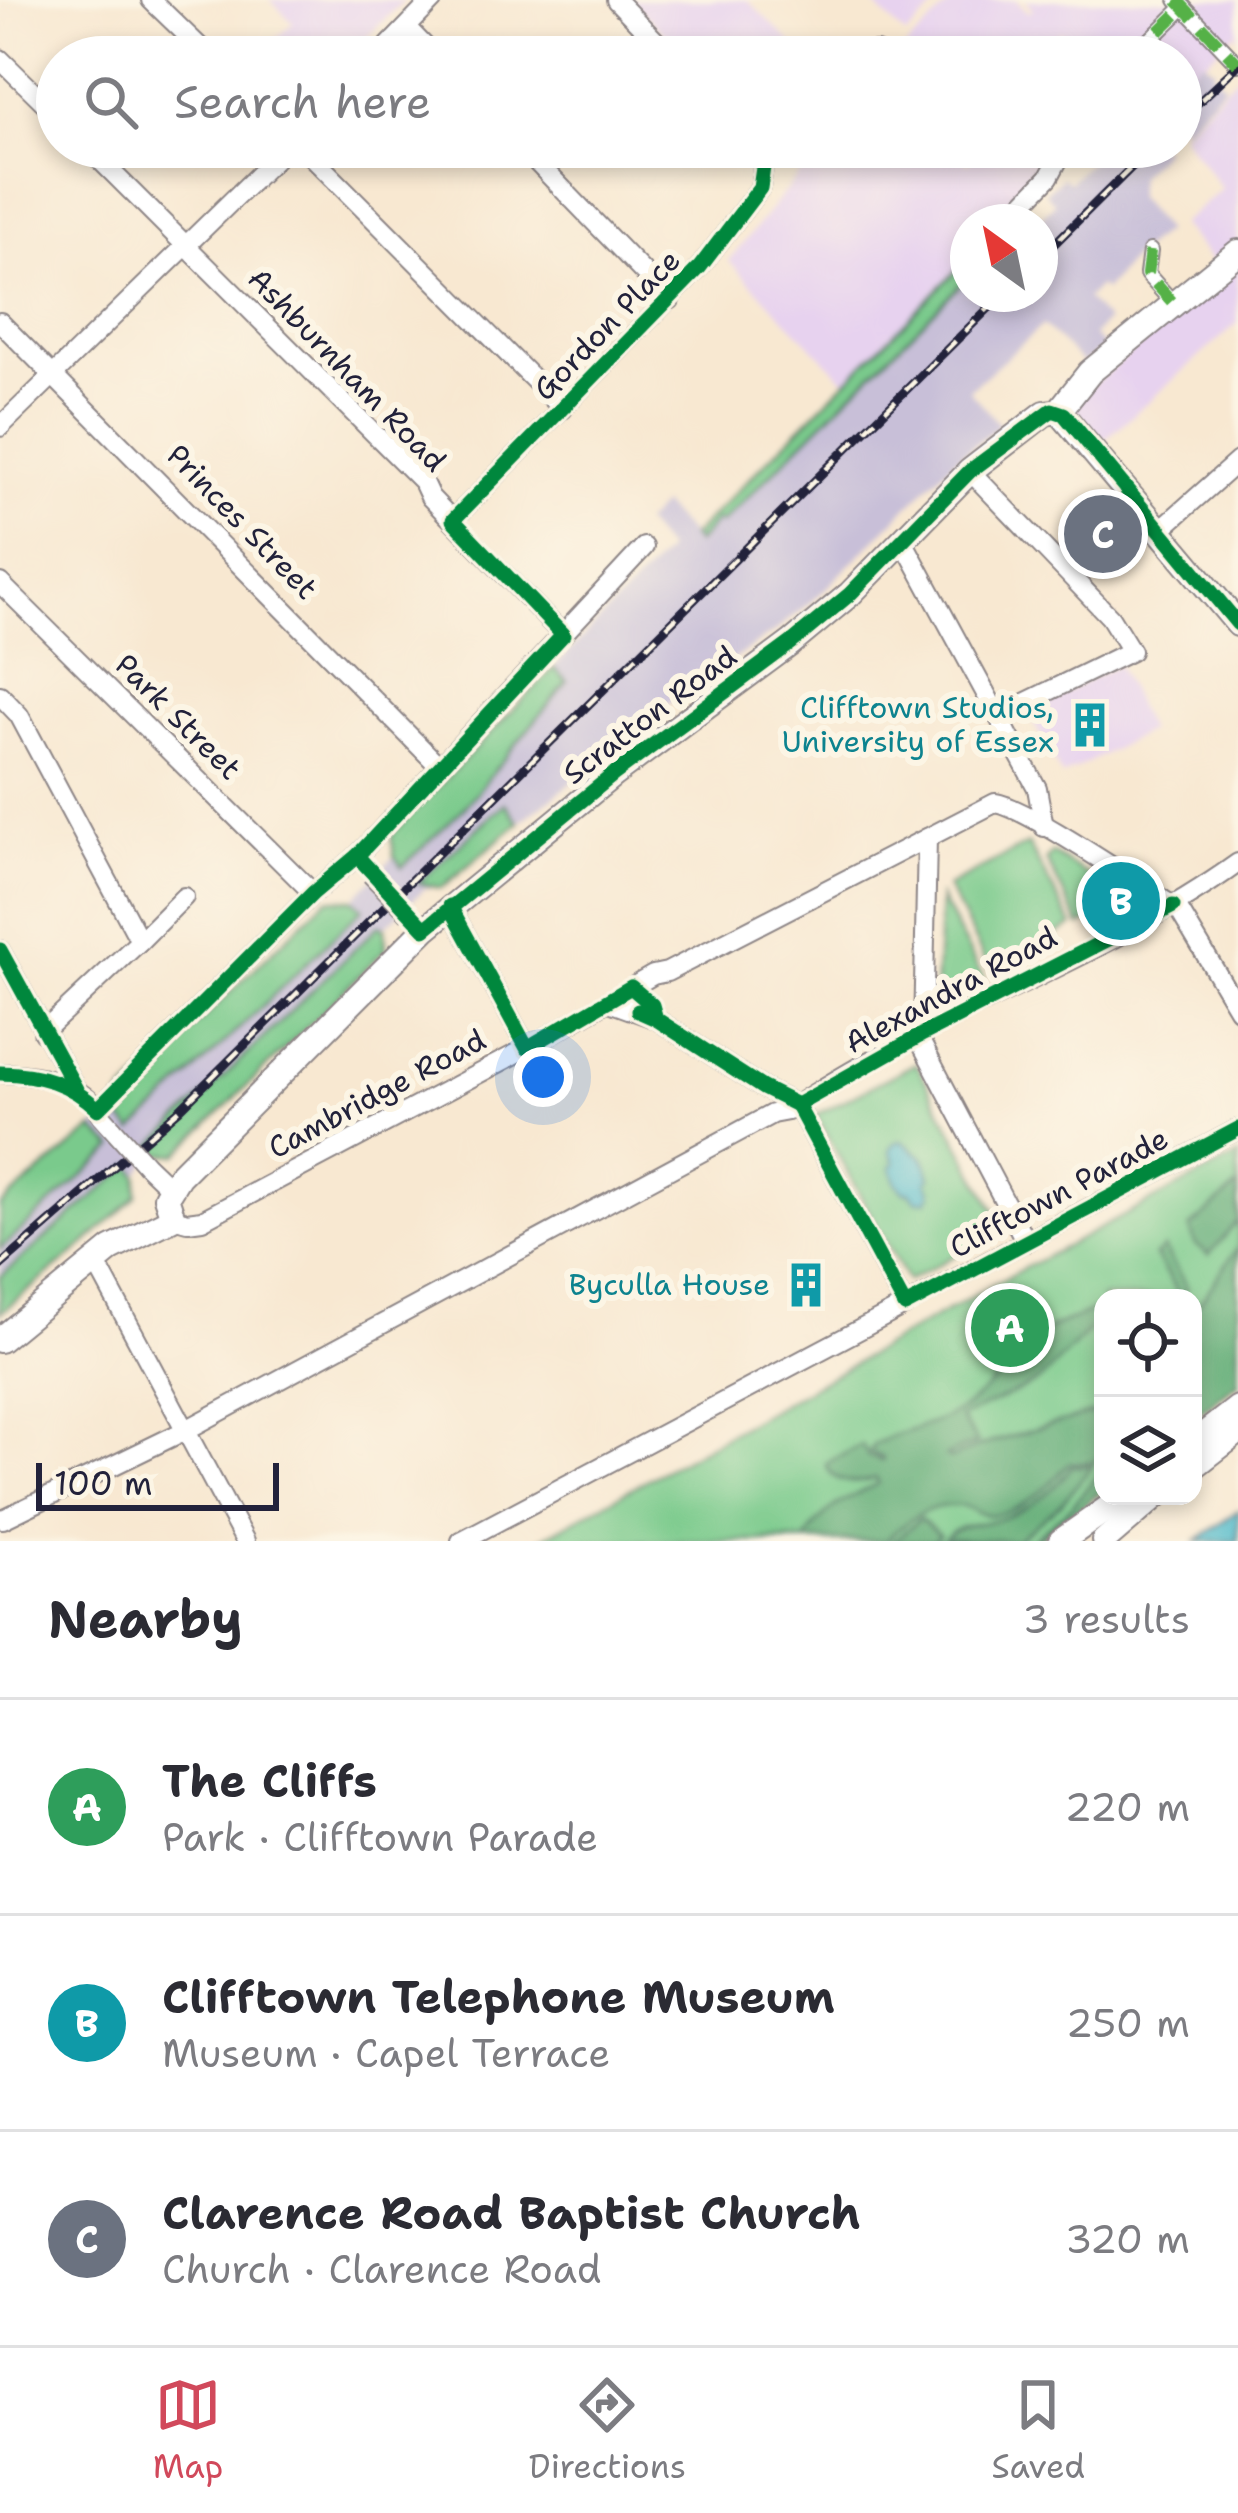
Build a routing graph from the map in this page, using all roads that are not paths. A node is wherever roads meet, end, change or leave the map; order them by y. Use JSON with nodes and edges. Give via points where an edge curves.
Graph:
{"nodes":[{"id":1,"x":151,"y":0,"type":"edge"},
{"id":2,"x":433,"y":0,"type":"edge"},
{"id":3,"x":616,"y":0,"type":"edge"},
{"id":4,"x":1180,"y":4,"type":"edge"},
{"id":5,"x":407,"y":28,"type":"junction"},
{"id":6,"x":188,"y":36,"type":"edge"},
{"id":7,"x":399,"y":36,"type":"edge"},
{"id":8,"x":415,"y":36,"type":"edge"},
{"id":9,"x":651,"y":36,"type":"edge"},
{"id":10,"x":1152,"y":36,"type":"edge"},
{"id":11,"x":0,"y":59,"type":"edge"},
{"id":12,"x":1238,"y":64,"type":"edge"},
{"id":13,"x":36,"y":95,"type":"edge"},
{"id":14,"x":107,"y":168,"type":"edge"},
{"id":15,"x":266,"y":168,"type":"edge"},
{"id":16,"x":323,"y":168,"type":"edge"},
{"id":17,"x":542,"y":168,"type":"edge"},
{"id":18,"x":763,"y":168,"type":"edge"},
{"id":19,"x":1054,"y":168,"type":"edge"},
{"id":20,"x":1023,"y":204,"type":"edge"},
{"id":21,"x":185,"y":248,"type":"junction"},
{"id":22,"x":1150,"y":251,"type":"dead end"},
{"id":23,"x":1238,"y":252,"type":"edge"},
{"id":24,"x":670,"y":300,"type":"junction"},
{"id":25,"x":1174,"y":304,"type":"junction"},
{"id":26,"x":0,"y":322,"type":"edge"},
{"id":27,"x":54,"y":374,"type":"junction"},
{"id":28,"x":563,"y":409,"type":"junction"},
{"id":29,"x":1060,"y":411,"type":"junction"},
{"id":30,"x":0,"y":427,"type":"edge"},
{"id":31,"x":1238,"y":461,"type":"edge"},
{"id":32,"x":970,"y":471,"type":"junction"},
{"id":33,"x":453,"y":520,"type":"junction"},
{"id":34,"x":1160,"y":531,"type":"junction"},
{"id":35,"x":902,"y":539,"type":"junction"},
{"id":36,"x":644,"y":547,"type":"dead end"},
{"id":37,"x":0,"y":583,"type":"edge"},
{"id":38,"x":1238,"y":624,"type":"edge"},
{"id":39,"x":563,"y":635,"type":"junction"},
{"id":40,"x":0,"y":695,"type":"edge"},
{"id":41,"x":998,"y":716,"type":"junction"},
{"id":42,"x":439,"y":766,"type":"junction"},
{"id":43,"x":1044,"y":827,"type":"junction"},
{"id":44,"x":927,"y":838,"type":"junction"},
{"id":45,"x":357,"y":856,"type":"junction"},
{"id":46,"x":1238,"y":862,"type":"edge"},
{"id":47,"x":313,"y":893,"type":"junction"},
{"id":48,"x":184,"y":897,"type":"dead end"},
{"id":49,"x":1175,"y":905,"type":"junction"},
{"id":50,"x":450,"y":906,"type":"junction"},
{"id":51,"x":417,"y":921,"type":"junction"},
{"id":52,"x":140,"y":941,"type":"junction"},
{"id":53,"x":0,"y":950,"type":"edge"},
{"id":54,"x":1230,"y":971,"type":"edge"},
{"id":55,"x":668,"y":972,"type":"junction"},
{"id":56,"x":609,"y":1002,"type":"junction"},
{"id":57,"x":1238,"y":1009,"type":"edge"},
{"id":58,"x":656,"y":1018,"type":"junction"},
{"id":59,"x":920,"y":1035,"type":"junction"},
{"id":60,"x":45,"y":1036,"type":"junction"},
{"id":61,"x":527,"y":1048,"type":"junction"},
{"id":62,"x":1,"y":1073,"type":"edge"},
{"id":63,"x":76,"y":1089,"type":"junction"},
{"id":64,"x":775,"y":1105,"type":"junction"},
{"id":65,"x":797,"y":1105,"type":"junction"},
{"id":66,"x":100,"y":1113,"type":"junction"},
{"id":67,"x":1238,"y":1129,"type":"edge"},
{"id":68,"x":170,"y":1188,"type":"junction"},
{"id":69,"x":173,"y":1218,"type":"junction"},
{"id":70,"x":1026,"y":1242,"type":"junction"},
{"id":71,"x":96,"y":1263,"type":"junction"},
{"id":72,"x":905,"y":1306,"type":"junction"},
{"id":73,"x":0,"y":1340,"type":"edge"},
{"id":74,"x":1238,"y":1408,"type":"edge"},
{"id":75,"x":186,"y":1430,"type":"junction"},
{"id":76,"x":1238,"y":1432,"type":"edge"},
{"id":77,"x":1202,"y":1436,"type":"edge"},
{"id":78,"x":1202,"y":1460,"type":"edge"},
{"id":79,"x":1113,"y":1505,"type":"edge"},
{"id":80,"x":1146,"y":1505,"type":"edge"},
{"id":81,"x":3,"y":1519,"type":"dead end"},
{"id":82,"x":245,"y":1541,"type":"edge"},
{"id":83,"x":461,"y":1541,"type":"edge"},
{"id":84,"x":1061,"y":1541,"type":"edge"},
{"id":85,"x":1104,"y":1541,"type":"edge"}],
"edges":[{"from":1,"to":6,"type":"street"},
{"from":2,"to":5,"type":"street"},
{"from":3,"to":9,"type":"street"},
{"from":4,"to":10,"type":"street"},
{"from":4,"to":12,"type":"street"},
{"from":5,"to":7,"type":"street"},
{"from":5,"to":8,"type":"street"},
{"from":11,"to":13,"type":"street"},
{"from":14,"to":21,"type":"street","name":"Ashburnham Road"},
{"from":15,"to":21,"type":"street"},
{"from":16,"to":28,"type":"street"},
{"from":17,"to":24,"type":"street"},
{"from":18,"to":24,"type":"street","name":"Gordon Place","via":[[760,188]]},
{"from":19,"to":20,"type":"street"},
{"from":21,"to":27,"type":"street"},
{"from":21,"to":33,"type":"street","name":"Ashburnham Road"},
{"from":22,"to":25,"type":"street","via":[[1147,274]]},
{"from":23,"to":25,"type":"street","name":"Scratton Road"},
{"from":24,"to":28,"type":"street","name":"Gordon Place"},
{"from":25,"to":29,"type":"street","name":"Scratton Road","via":[[1090,373]]},
{"from":26,"to":27,"type":"street","name":"Princes Street"},
{"from":27,"to":30,"type":"street"},
{"from":27,"to":42,"type":"street","name":"Princes Street"},
{"from":28,"to":33,"type":"street","name":"Gordon Place"},
{"from":29,"to":32,"type":"street","name":"Scratton Road","via":[[1045,413]]},
{"from":29,"to":34,"type":"street"},
{"from":31,"to":34,"type":"street"},
{"from":32,"to":35,"type":"street","name":"Scratton Road"},
{"from":32,"to":41,"type":"street","via":[[1110,617],[1131,651]]},
{"from":33,"to":39,"type":"street","name":"Ashburnham Road"},
{"from":34,"to":38,"type":"street"},
{"from":35,"to":41,"type":"street"},
{"from":35,"to":50,"type":"street","name":"Scratton Road","via":[[791,643]]},
{"from":36,"to":39,"type":"street"},
{"from":37,"to":47,"type":"street","name":"Park Street"},
{"from":39,"to":42,"type":"street"},
{"from":40,"to":52,"type":"street","via":[[19,715]]},
{"from":41,"to":43,"type":"street","via":[[1037,788]]},
{"from":42,"to":45,"type":"street"},
{"from":43,"to":44,"type":"street","name":"Cambridge Road","via":[[1004,804]]},
{"from":43,"to":49,"type":"street"},
{"from":44,"to":55,"type":"street","name":"Cambridge Road"},
{"from":44,"to":59,"type":"street"},
{"from":45,"to":47,"type":"street"},
{"from":45,"to":51,"type":"street","bridge":true},
{"from":46,"to":49,"type":"street","name":"Alexandra Road"},
{"from":47,"to":66,"type":"street"},
{"from":48,"to":52,"type":"street"},
{"from":49,"to":54,"type":"street"},
{"from":49,"to":59,"type":"street","name":"Alexandra Road"},
{"from":50,"to":51,"type":"street","name":"Scratton Road"},
{"from":50,"to":61,"type":"street"},
{"from":51,"to":68,"type":"street","name":"Scratton Road"},
{"from":52,"to":60,"type":"street"},
{"from":53,"to":60,"type":"street"},
{"from":54,"to":57,"type":"street"},
{"from":55,"to":56,"type":"street","name":"Cambridge Road"},
{"from":55,"to":58,"type":"street","via":[[653,995]]},
{"from":56,"to":58,"type":"street"},
{"from":56,"to":61,"type":"street","name":"Cambridge Road"},
{"from":58,"to":64,"type":"street"},
{"from":59,"to":65,"type":"street","name":"Alexandra Road"},
{"from":59,"to":70,"type":"street"},
{"from":60,"to":62,"type":"street","via":[[29,1064]]},
{"from":60,"to":63,"type":"street"},
{"from":61,"to":69,"type":"street","name":"Cambridge Road","via":[[202,1220]]},
{"from":62,"to":63,"type":"street"},
{"from":63,"to":66,"type":"street"},
{"from":64,"to":65,"type":"street","name":"Alexandra Road","via":[[782,1114]]},
{"from":64,"to":75,"type":"street","name":"Alexandra Road"},
{"from":65,"to":72,"type":"street"},
{"from":66,"to":68,"type":"street","bridge":true},
{"from":67,"to":70,"type":"street","name":"Clifftown Parade"},
{"from":68,"to":69,"type":"street"},
{"from":69,"to":71,"type":"street","name":"Cambridge Road"},
{"from":70,"to":72,"type":"street","name":"Clifftown Parade"},
{"from":71,"to":73,"type":"street","name":"Cambridge Road"},
{"from":71,"to":75,"type":"street"},
{"from":72,"to":83,"type":"street","name":"Clifftown Parade"},
{"from":74,"to":77,"type":"street"},
{"from":75,"to":81,"type":"street","name":"Alexandra Road"},
{"from":75,"to":82,"type":"street"},
{"from":76,"to":78,"type":"street"},
{"from":79,"to":84,"type":"street"},
{"from":80,"to":85,"type":"street"}]}
